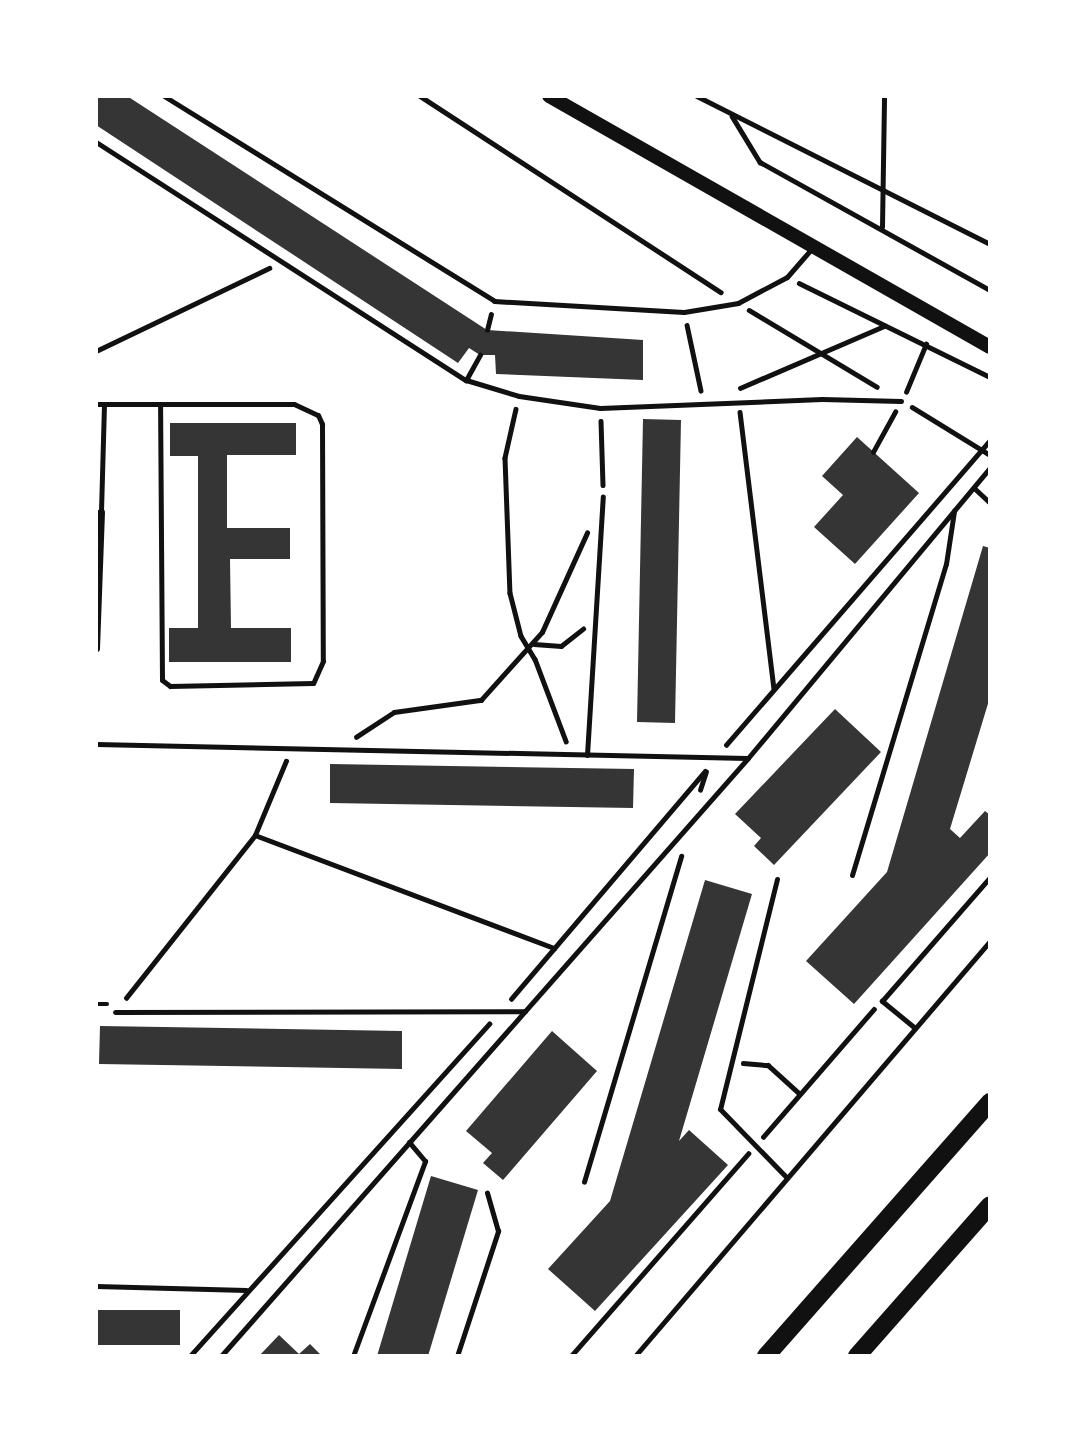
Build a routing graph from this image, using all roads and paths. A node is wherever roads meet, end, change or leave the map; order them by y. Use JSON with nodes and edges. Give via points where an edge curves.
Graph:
{"nodes":[{"id":1,"x":163,"y":96,"type":"edge"},
{"id":2,"x":420,"y":96,"type":"edge"},
{"id":3,"x":549,"y":96,"type":"edge"},
{"id":4,"x":697,"y":96,"type":"edge"},
{"id":5,"x":884,"y":96,"type":"edge"},
{"id":6,"x":732,"y":115,"type":"junction"},
{"id":7,"x":96,"y":142,"type":"edge"},
{"id":8,"x":883,"y":191,"type":"junction"},
{"id":9,"x":881,"y":227,"type":"junction"},
{"id":10,"x":990,"y":244,"type":"edge"},
{"id":11,"x":812,"y":247,"type":"junction"},
{"id":12,"x":285,"y":261,"type":"junction"},
{"id":13,"x":787,"y":277,"type":"junction"},
{"id":14,"x":990,"y":290,"type":"edge"},
{"id":15,"x":738,"y":303,"type":"junction"},
{"id":16,"x":684,"y":312,"type":"junction"},
{"id":17,"x":884,"y":326,"type":"junction"},
{"id":18,"x":990,"y":347,"type":"edge"},
{"id":19,"x":96,"y":351,"type":"edge"},
{"id":20,"x":817,"y":352,"type":"junction"},
{"id":21,"x":480,"y":355,"type":"dead end"},
{"id":22,"x":990,"y":377,"type":"edge"},
{"id":23,"x":466,"y":380,"type":"junction"},
{"id":24,"x":519,"y":396,"type":"junction"},
{"id":25,"x":901,"y":401,"type":"junction"},
{"id":26,"x":96,"y":404,"type":"edge"},
{"id":27,"x":104,"y":404,"type":"junction"},
{"id":28,"x":160,"y":404,"type":"junction"},
{"id":29,"x":703,"y":405,"type":"junction"},
{"id":30,"x":739,"y":405,"type":"junction"},
{"id":31,"x":600,"y":408,"type":"junction"},
{"id":32,"x":990,"y":440,"type":"edge"},
{"id":33,"x":982,"y":449,"type":"junction"},
{"id":34,"x":990,"y":455,"type":"edge"},
{"id":35,"x":990,"y":468,"type":"edge"},
{"id":36,"x":974,"y":488,"type":"junction"},
{"id":37,"x":603,"y":496,"type":"junction"},
{"id":38,"x":990,"y":503,"type":"edge"},
{"id":39,"x":955,"y":510,"type":"junction"},
{"id":40,"x":99,"y":512,"type":"edge"},
{"id":41,"x":596,"y":620,"type":"junction"},
{"id":42,"x":531,"y":647,"type":"junction"},
{"id":43,"x":96,"y":648,"type":"edge"},
{"id":44,"x":774,"y":689,"type":"junction"},
{"id":45,"x":96,"y":744,"type":"edge"},
{"id":46,"x":291,"y":750,"type":"junction"},
{"id":47,"x":335,"y":751,"type":"junction"},
{"id":48,"x":572,"y":755,"type":"junction"},
{"id":49,"x":587,"y":755,"type":"junction"},
{"id":50,"x":716,"y":758,"type":"junction"},
{"id":51,"x":748,"y":758,"type":"junction"},
{"id":52,"x":691,"y":823,"type":"junction"},
{"id":53,"x":255,"y":835,"type":"junction"},
{"id":54,"x":852,"y":875,"type":"dead end"},
{"id":55,"x":990,"y":877,"type":"edge"},
{"id":56,"x":777,"y":879,"type":"dead end"},
{"id":57,"x":990,"y":941,"type":"edge"},
{"id":58,"x":554,"y":948,"type":"junction"},
{"id":59,"x":882,"y":1001,"type":"junction"},
{"id":60,"x":121,"y":1004,"type":"dead end"},
{"id":61,"x":500,"y":1011,"type":"junction"},
{"id":62,"x":525,"y":1011,"type":"junction"},
{"id":63,"x":114,"y":1012,"type":"dead end"},
{"id":64,"x":915,"y":1028,"type":"junction"},
{"id":65,"x":732,"y":1063,"type":"junction"},
{"id":66,"x":800,"y":1094,"type":"junction"},
{"id":67,"x":990,"y":1102,"type":"edge"},
{"id":68,"x":409,"y":1142,"type":"junction"},
{"id":69,"x":754,"y":1147,"type":"junction"},
{"id":70,"x":787,"y":1178,"type":"junction"},
{"id":71,"x":584,"y":1182,"type":"dead end"},
{"id":72,"x":487,"y":1193,"type":"dead end"},
{"id":73,"x":990,"y":1205,"type":"edge"},
{"id":74,"x":96,"y":1286,"type":"edge"},
{"id":75,"x":247,"y":1290,"type":"junction"},
{"id":76,"x":190,"y":1356,"type":"edge"},
{"id":77,"x":221,"y":1356,"type":"edge"},
{"id":78,"x":353,"y":1356,"type":"edge"},
{"id":79,"x":457,"y":1356,"type":"edge"},
{"id":80,"x":570,"y":1356,"type":"edge"},
{"id":81,"x":635,"y":1356,"type":"edge"},
{"id":82,"x":766,"y":1356,"type":"edge"},
{"id":83,"x":857,"y":1356,"type":"edge"}],
"edges":[{"from":1,"to":16,"type":"lane","via":[[494,301]]},
{"from":2,"to":15,"type":"path"},
{"from":3,"to":11,"type":"main road"},
{"from":4,"to":6,"type":"path"},
{"from":5,"to":8,"type":"path"},
{"from":6,"to":8,"type":"path"},
{"from":6,"to":9,"type":"path","via":[[760,162]]},
{"from":7,"to":12,"type":"lane"},
{"from":8,"to":9,"type":"path"},
{"from":8,"to":10,"type":"path"},
{"from":9,"to":14,"type":"path"},
{"from":11,"to":13,"type":"lane"},
{"from":11,"to":18,"type":"main road"},
{"from":12,"to":19,"type":"path"},
{"from":12,"to":23,"type":"lane"},
{"from":13,"to":15,"type":"lane"},
{"from":13,"to":17,"type":"path"},
{"from":15,"to":16,"type":"lane"},
{"from":15,"to":20,"type":"path"},
{"from":16,"to":29,"type":"path"},
{"from":17,"to":20,"type":"path"},
{"from":17,"to":22,"type":"path"},
{"from":20,"to":25,"type":"path"},
{"from":20,"to":29,"type":"path"},
{"from":21,"to":23,"type":"lane"},
{"from":23,"to":24,"type":"lane"},
{"from":24,"to":31,"type":"lane"},
{"from":24,"to":42,"type":"path","via":[[505,458],[510,593],[521,636]]},
{"from":25,"to":30,"type":"lane","via":[[822,399]]},
{"from":25,"to":33,"type":"path"},
{"from":26,"to":27,"type":"lane"},
{"from":27,"to":28,"type":"lane"},
{"from":27,"to":40,"type":"lane"},
{"from":28,"to":28,"type":"lane","via":[[294,404],[318,415],[322,424],[323,661],[313,683],[170,686],[162,680]]},
{"from":29,"to":30,"type":"lane"},
{"from":29,"to":31,"type":"lane"},
{"from":30,"to":44,"type":"path"},
{"from":31,"to":37,"type":"path"},
{"from":32,"to":33,"type":"path"},
{"from":33,"to":34,"type":"path"},
{"from":33,"to":44,"type":"path"},
{"from":35,"to":36,"type":"lane"},
{"from":36,"to":38,"type":"lane"},
{"from":36,"to":39,"type":"lane"},
{"from":37,"to":41,"type":"lane"},
{"from":37,"to":42,"type":"path"},
{"from":39,"to":51,"type":"lane"},
{"from":39,"to":54,"type":"lane","via":[[946,564]]},
{"from":40,"to":43,"type":"street"},
{"from":41,"to":42,"type":"path","via":[[561,646]]},
{"from":41,"to":49,"type":"lane"},
{"from":42,"to":47,"type":"path","via":[[481,700],[394,712]]},
{"from":42,"to":48,"type":"path"},
{"from":44,"to":50,"type":"path"},
{"from":45,"to":46,"type":"lane"},
{"from":46,"to":47,"type":"lane"},
{"from":46,"to":53,"type":"path"},
{"from":47,"to":48,"type":"lane"},
{"from":48,"to":49,"type":"lane"},
{"from":49,"to":50,"type":"lane"},
{"from":50,"to":51,"type":"lane"},
{"from":51,"to":52,"type":"lane"},
{"from":52,"to":58,"type":"path","via":[[707,768]]},
{"from":52,"to":62,"type":"lane"},
{"from":52,"to":71,"type":"path"},
{"from":53,"to":58,"type":"path"},
{"from":53,"to":60,"type":"path"},
{"from":55,"to":59,"type":"lane"},
{"from":56,"to":65,"type":"lane"},
{"from":57,"to":64,"type":"lane"},
{"from":58,"to":61,"type":"path"},
{"from":59,"to":64,"type":"lane"},
{"from":59,"to":66,"type":"path"},
{"from":61,"to":62,"type":"lane"},
{"from":61,"to":63,"type":"lane"},
{"from":61,"to":75,"type":"path"},
{"from":62,"to":68,"type":"lane"},
{"from":64,"to":70,"type":"lane"},
{"from":65,"to":66,"type":"path","via":[[768,1065]]},
{"from":65,"to":69,"type":"lane","via":[[720,1109]]},
{"from":66,"to":69,"type":"path"},
{"from":67,"to":82,"type":"main road"},
{"from":68,"to":77,"type":"lane"},
{"from":68,"to":78,"type":"lane","via":[[425,1161]]},
{"from":69,"to":70,"type":"lane"},
{"from":69,"to":80,"type":"path"},
{"from":70,"to":81,"type":"lane"},
{"from":72,"to":79,"type":"lane","via":[[498,1230]]},
{"from":73,"to":83,"type":"main road"},
{"from":74,"to":75,"type":"path"},
{"from":75,"to":76,"type":"path"}]}
